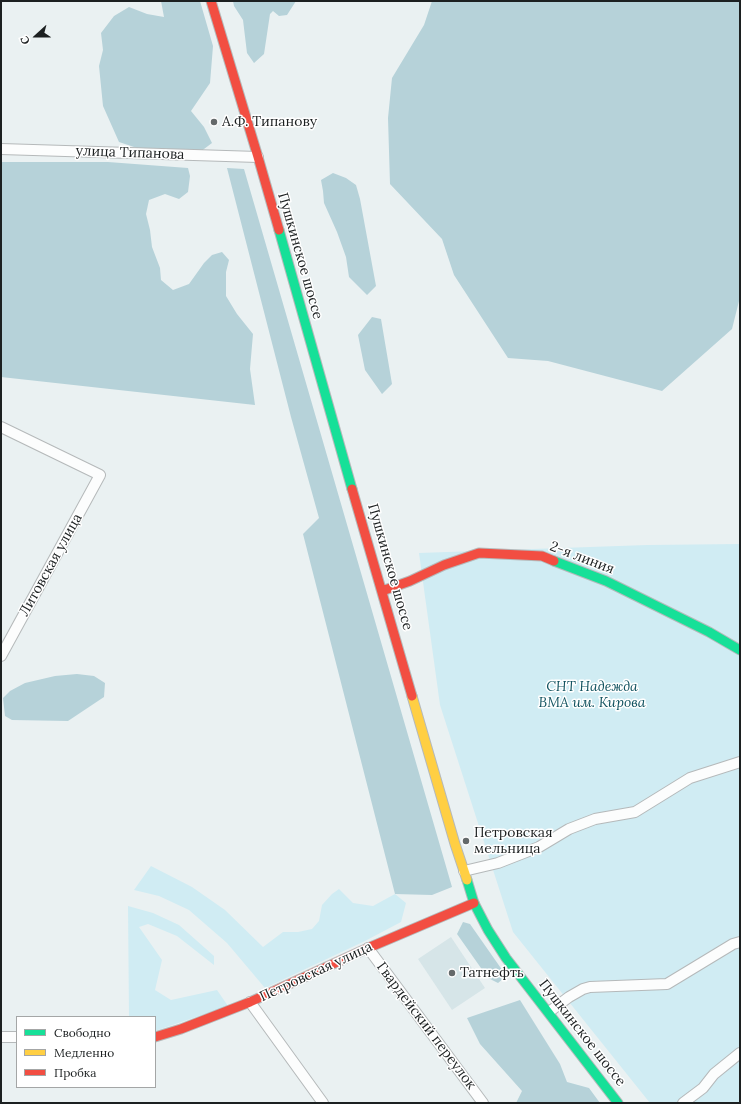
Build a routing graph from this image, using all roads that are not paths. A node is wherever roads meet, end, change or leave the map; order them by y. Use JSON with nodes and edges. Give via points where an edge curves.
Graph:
{"nodes":[{"id":1,"x":211,"y":1,"type":"edge"},
{"id":2,"x":1,"y":149,"type":"edge"},
{"id":3,"x":258,"y":157,"type":"junction"},
{"id":4,"x":1,"y":427,"type":"edge"},
{"id":5,"x":382,"y":591,"type":"junction"},
{"id":6,"x":740,"y":650,"type":"edge"},
{"id":7,"x":1,"y":656,"type":"edge"},
{"id":8,"x":740,"y":762,"type":"edge"},
{"id":9,"x":464,"y":871,"type":"junction"},
{"id":10,"x":474,"y":903,"type":"junction"},
{"id":11,"x":740,"y":942,"type":"edge"},
{"id":12,"x":368,"y":948,"type":"junction"},
{"id":13,"x":250,"y":1002,"type":"junction"},
{"id":14,"x":548,"y":1012,"type":"junction"},
{"id":15,"x":156,"y":1036,"type":"edge"},
{"id":16,"x":1,"y":1037,"type":"edge"},
{"id":17,"x":16,"y":1037,"type":"edge"},
{"id":18,"x":740,"y":1053,"type":"edge"},
{"id":19,"x":323,"y":1103,"type":"edge"},
{"id":20,"x":483,"y":1103,"type":"edge"},
{"id":21,"x":618,"y":1103,"type":"edge"},
{"id":22,"x":683,"y":1103,"type":"edge"}],
"edges":[{"from":1,"to":3,"type":"main road","name":"Пушкинское шоссе"},
{"from":2,"to":3,"type":"street","name":"улица Типанова"},
{"from":3,"to":5,"type":"main road","name":"Пушкинское шоссе"},
{"from":4,"to":7,"type":"street","name":"Литовская улица","via":[[100,475]]},
{"from":5,"to":6,"type":"main road","name":"2-я линия","via":[[479,553],[542,556],[606,581]]},
{"from":5,"to":9,"type":"main road","name":"Пушкинское шоссе"},
{"from":8,"to":9,"type":"street","via":[[690,778],[635,812],[595,819],[539,847],[498,863]]},
{"from":9,"to":10,"type":"main road","name":"Пушкинское шоссе"},
{"from":10,"to":12,"type":"main road","name":"Петровская улица"},
{"from":10,"to":14,"type":"main road","name":"Пушкинское шоссе","via":[[506,958]]},
{"from":11,"to":14,"type":"street","via":[[667,984],[590,988],[569,997]]},
{"from":12,"to":13,"type":"main road","name":"Петровская улица"},
{"from":12,"to":20,"type":"street","name":"Гвардейский переулок"},
{"from":13,"to":15,"type":"main road","name":"Петровская улица","via":[[181,1029]]},
{"from":13,"to":19,"type":"street"},
{"from":14,"to":21,"type":"main road","name":"Пушкинское шоссе"},
{"from":16,"to":17,"type":"street"},
{"from":18,"to":22,"type":"street"}]}
